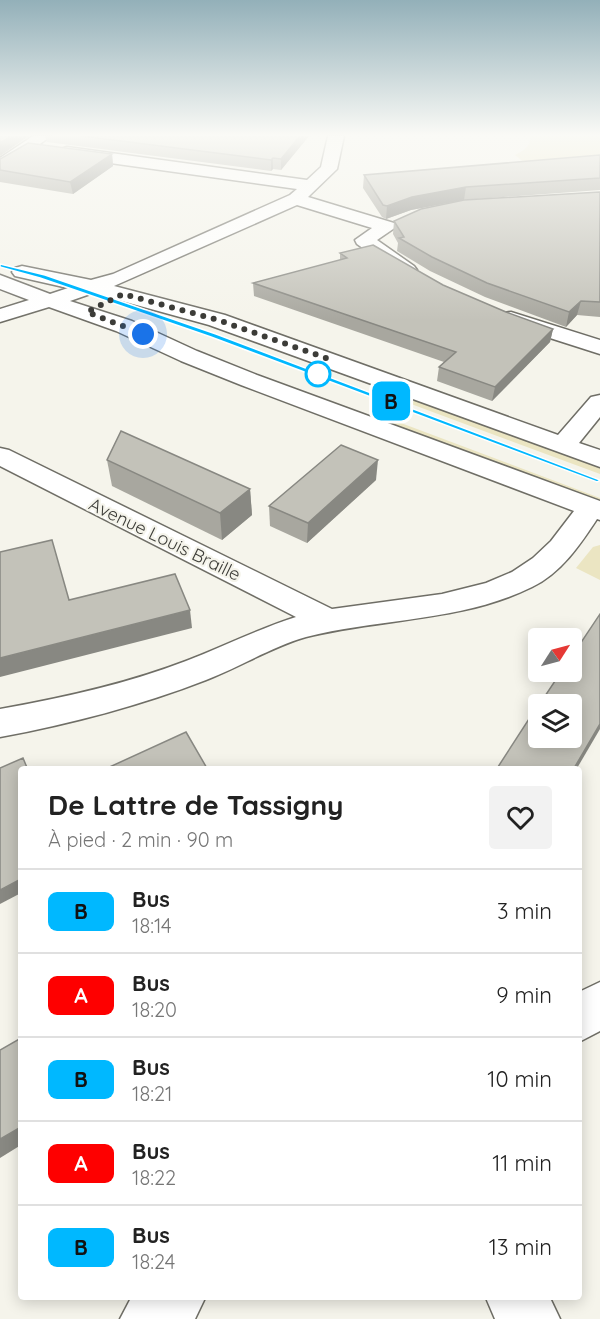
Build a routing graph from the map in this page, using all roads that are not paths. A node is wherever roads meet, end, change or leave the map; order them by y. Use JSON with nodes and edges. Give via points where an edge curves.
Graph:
{"nodes":[{"id":1,"x":293,"y":198,"type":"edge"},
{"id":2,"x":320,"y":198,"type":"edge"},
{"id":3,"x":164,"y":260,"type":"junction"},
{"id":4,"x":0,"y":266,"type":"edge"},
{"id":5,"x":425,"y":280,"type":"edge"},
{"id":6,"x":0,"y":281,"type":"edge"},
{"id":7,"x":123,"y":294,"type":"junction"},
{"id":8,"x":51,"y":300,"type":"junction"},
{"id":9,"x":91,"y":300,"type":"junction"},
{"id":10,"x":490,"y":310,"type":"edge"},
{"id":11,"x":0,"y":316,"type":"edge"},
{"id":12,"x":600,"y":347,"type":"edge"},
{"id":13,"x":596,"y":413,"type":"edge"},
{"id":14,"x":563,"y":445,"type":"junction"},
{"id":15,"x":0,"y":456,"type":"edge"},
{"id":16,"x":600,"y":459,"type":"edge"},
{"id":17,"x":595,"y":509,"type":"edge"},
{"id":18,"x":330,"y":621,"type":"junction"},
{"id":19,"x":0,"y":723,"type":"edge"},
{"id":20,"x":600,"y":1004,"type":"edge"},
{"id":21,"x":582,"y":1017,"type":"edge"},
{"id":22,"x":175,"y":1300,"type":"edge"},
{"id":23,"x":515,"y":1300,"type":"edge"},
{"id":24,"x":148,"y":1319,"type":"edge"},
{"id":25,"x":532,"y":1319,"type":"edge"}],
"edges":[{"from":1,"to":3,"type":"street"},
{"from":2,"to":5,"type":"street","via":[[395,223],[364,240],[392,262]]},
{"from":3,"to":7,"type":"street"},
{"from":3,"to":9,"type":"street"},
{"from":4,"to":9,"type":"street"},
{"from":6,"to":8,"type":"street"},
{"from":7,"to":9,"type":"street"},
{"from":7,"to":14,"type":"street","via":[[244,328]]},
{"from":8,"to":9,"type":"street"},
{"from":8,"to":11,"type":"street"},
{"from":9,"to":17,"type":"street","via":[[135,330],[199,360]]},
{"from":10,"to":12,"type":"street"},
{"from":13,"to":14,"type":"street"},
{"from":14,"to":16,"type":"street"},
{"from":15,"to":18,"type":"street","name":"Avenue Louis Braille"},
{"from":17,"to":18,"type":"street","via":[[547,562],[514,583],[460,601]]},
{"from":18,"to":19,"type":"street","via":[[282,633],[196,670],[97,702]]},
{"from":20,"to":21,"type":"street"},
{"from":22,"to":24,"type":"street"},
{"from":23,"to":25,"type":"street"}]}
